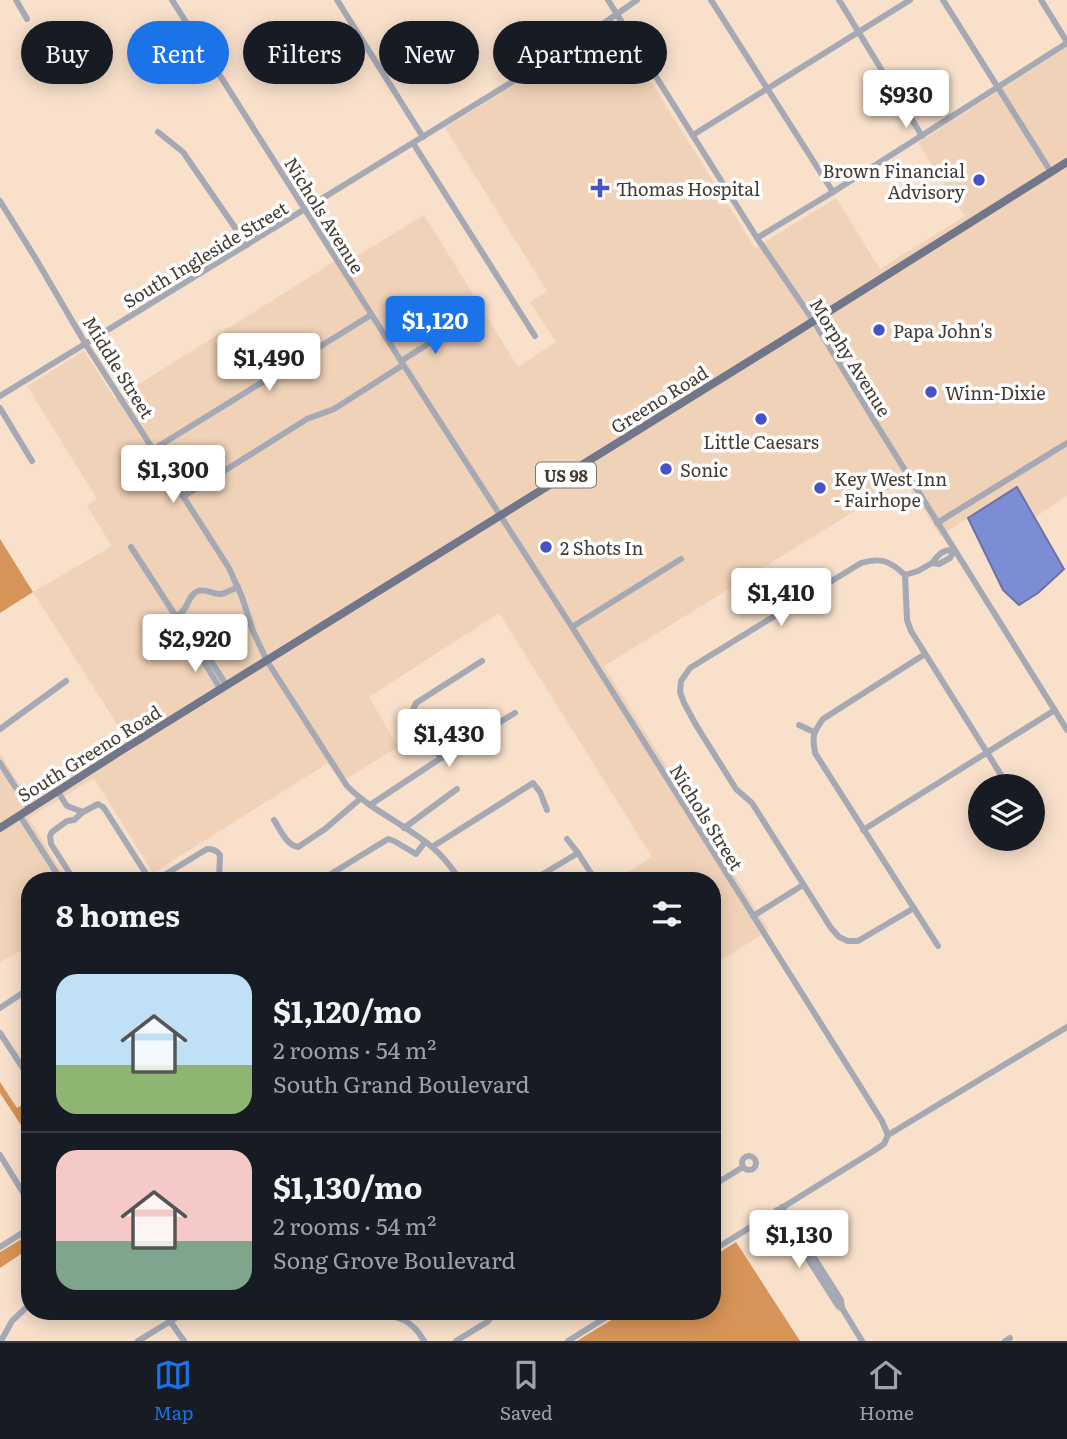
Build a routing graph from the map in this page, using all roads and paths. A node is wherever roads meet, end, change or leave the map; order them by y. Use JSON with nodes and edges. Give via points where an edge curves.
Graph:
{"nodes":[{"id":1,"x":16,"y":0,"type":"edge"},
{"id":2,"x":172,"y":0,"type":"edge"},
{"id":3,"x":337,"y":0,"type":"edge"},
{"id":4,"x":608,"y":0,"type":"edge"},
{"id":5,"x":637,"y":0,"type":"edge"},
{"id":6,"x":711,"y":0,"type":"edge"},
{"id":7,"x":839,"y":0,"type":"edge"},
{"id":8,"x":910,"y":0,"type":"edge"},
{"id":9,"x":943,"y":0,"type":"edge"},
{"id":10,"x":1041,"y":0,"type":"edge"},
{"id":11,"x":617,"y":14,"type":"junction"},
{"id":12,"x":27,"y":19,"type":"dead end"},
{"id":13,"x":858,"y":33,"type":"junction"},
{"id":14,"x":1067,"y":43,"type":"edge"},
{"id":15,"x":999,"y":88,"type":"junction"},
{"id":16,"x":768,"y":89,"type":"junction"},
{"id":17,"x":158,"y":132,"type":"dead end"},
{"id":18,"x":693,"y":135,"type":"junction"},
{"id":19,"x":922,"y":136,"type":"junction"},
{"id":20,"x":423,"y":137,"type":"junction"},
{"id":21,"x":413,"y":143,"type":"junction"},
{"id":22,"x":1067,"y":162,"type":"edge"},
{"id":23,"x":1051,"y":172,"type":"junction"},
{"id":24,"x":833,"y":192,"type":"junction"},
{"id":25,"x":0,"y":201,"type":"edge"},
{"id":26,"x":305,"y":209,"type":"junction"},
{"id":27,"x":757,"y":237,"type":"junction"},
{"id":28,"x":247,"y":245,"type":"junction"},
{"id":29,"x":371,"y":314,"type":"junction"},
{"id":30,"x":813,"y":320,"type":"junction"},
{"id":31,"x":452,"y":325,"type":"dead end"},
{"id":32,"x":535,"y":336,"type":"dead end"},
{"id":33,"x":85,"y":343,"type":"junction"},
{"id":34,"x":402,"y":363,"type":"junction"},
{"id":35,"x":0,"y":396,"type":"edge"},
{"id":36,"x":0,"y":408,"type":"edge"},
{"id":37,"x":1067,"y":443,"type":"edge"},
{"id":38,"x":154,"y":449,"type":"junction"},
{"id":39,"x":32,"y":461,"type":"dead end"},
{"id":40,"x":184,"y":495,"type":"junction"},
{"id":41,"x":500,"y":515,"type":"junction"},
{"id":42,"x":937,"y":523,"type":"junction"},
{"id":43,"x":131,"y":547,"type":"dead end"},
{"id":44,"x":954,"y":550,"type":"junction"},
{"id":45,"x":681,"y":559,"type":"dead end"},
{"id":46,"x":905,"y":575,"type":"junction"},
{"id":47,"x":238,"y":587,"type":"junction"},
{"id":48,"x":176,"y":617,"type":"junction"},
{"id":49,"x":572,"y":627,"type":"junction"},
{"id":50,"x":925,"y":654,"type":"junction"},
{"id":51,"x":267,"y":661,"type":"junction"},
{"id":52,"x":482,"y":661,"type":"dead end"},
{"id":53,"x":66,"y":681,"type":"dead end"},
{"id":54,"x":224,"y":688,"type":"junction"},
{"id":55,"x":1055,"y":710,"type":"junction"},
{"id":56,"x":515,"y":713,"type":"dead end"},
{"id":57,"x":799,"y":725,"type":"dead end"},
{"id":58,"x":0,"y":729,"type":"edge"},
{"id":59,"x":1067,"y":730,"type":"edge"},
{"id":60,"x":814,"y":732,"type":"junction"},
{"id":61,"x":988,"y":752,"type":"junction"},
{"id":62,"x":441,"y":758,"type":"junction"},
{"id":63,"x":0,"y":764,"type":"edge"},
{"id":64,"x":1001,"y":774,"type":"edge"},
{"id":65,"x":457,"y":789,"type":"dead end"},
{"id":66,"x":58,"y":792,"type":"junction"},
{"id":67,"x":360,"y":799,"type":"junction"},
{"id":68,"x":370,"y":805,"type":"junction"},
{"id":69,"x":67,"y":806,"type":"junction"},
{"id":70,"x":30,"y":810,"type":"junction"},
{"id":71,"x":547,"y":810,"type":"dead end"},
{"id":72,"x":83,"y":812,"type":"junction"},
{"id":73,"x":20,"y":816,"type":"junction"},
{"id":74,"x":274,"y":820,"type":"dead end"},
{"id":75,"x":67,"y":821,"type":"junction"},
{"id":76,"x":0,"y":828,"type":"edge"},
{"id":77,"x":404,"y":828,"type":"junction"},
{"id":78,"x":863,"y":830,"type":"junction"},
{"id":79,"x":567,"y":839,"type":"dead end"},
{"id":80,"x":425,"y":842,"type":"junction"},
{"id":81,"x":432,"y":847,"type":"junction"},
{"id":82,"x":578,"y":853,"type":"junction"},
{"id":83,"x":56,"y":872,"type":"edge"},
{"id":84,"x":69,"y":872,"type":"edge"},
{"id":85,"x":145,"y":872,"type":"edge"},
{"id":86,"x":169,"y":872,"type":"edge"},
{"id":87,"x":219,"y":872,"type":"edge"},
{"id":88,"x":334,"y":872,"type":"edge"},
{"id":89,"x":454,"y":872,"type":"edge"},
{"id":90,"x":546,"y":872,"type":"edge"},
{"id":91,"x":590,"y":872,"type":"edge"},
{"id":92,"x":803,"y":885,"type":"junction"},
{"id":93,"x":914,"y":908,"type":"junction"},
{"id":94,"x":753,"y":916,"type":"junction"},
{"id":95,"x":938,"y":946,"type":"dead end"},
{"id":96,"x":21,"y":994,"type":"edge"},
{"id":97,"x":0,"y":1008,"type":"edge"},
{"id":98,"x":1067,"y":1027,"type":"edge"},
{"id":99,"x":0,"y":1033,"type":"edge"},
{"id":100,"x":21,"y":1065,"type":"edge"},
{"id":101,"x":888,"y":1135,"type":"junction"},
{"id":102,"x":0,"y":1155,"type":"edge"},
{"id":103,"x":743,"y":1167,"type":"dead end"},
{"id":104,"x":721,"y":1180,"type":"edge"},
{"id":105,"x":21,"y":1189,"type":"edge"},
{"id":106,"x":779,"y":1209,"type":"junction"},
{"id":107,"x":21,"y":1234,"type":"edge"},
{"id":108,"x":721,"y":1245,"type":"edge"},
{"id":109,"x":0,"y":1247,"type":"edge"},
{"id":110,"x":21,"y":1312,"type":"edge"},
{"id":111,"x":404,"y":1320,"type":"edge"},
{"id":112,"x":489,"y":1320,"type":"edge"},
{"id":113,"x":602,"y":1320,"type":"edge"},
{"id":114,"x":169,"y":1321,"type":"joint"},
{"id":115,"x":1,"y":1341,"type":"edge"},
{"id":116,"x":138,"y":1341,"type":"edge"},
{"id":117,"x":184,"y":1341,"type":"edge"},
{"id":118,"x":424,"y":1341,"type":"edge"},
{"id":119,"x":456,"y":1341,"type":"edge"},
{"id":120,"x":568,"y":1341,"type":"edge"},
{"id":121,"x":862,"y":1341,"type":"edge"}],
"edges":[{"from":1,"to":12,"type":"street"},
{"from":2,"to":26,"type":"street","name":"Nichols Avenue"},
{"from":3,"to":20,"type":"street"},
{"from":4,"to":11,"type":"street","name":"Morphy Avenue"},
{"from":5,"to":11,"type":"street","name":"South Ingleside Street"},
{"from":6,"to":16,"type":"street"},
{"from":7,"to":13,"type":"street"},
{"from":8,"to":13,"type":"street"},
{"from":9,"to":15,"type":"street"},
{"from":10,"to":14,"type":"street"},
{"from":11,"to":18,"type":"street","name":"Morphy Avenue"},
{"from":11,"to":20,"type":"street","name":"South Ingleside Street"},
{"from":13,"to":16,"type":"street"},
{"from":13,"to":19,"type":"street"},
{"from":14,"to":15,"type":"street"},
{"from":15,"to":19,"type":"street"},
{"from":15,"to":23,"type":"street"},
{"from":16,"to":18,"type":"street"},
{"from":16,"to":24,"type":"street"},
{"from":17,"to":28,"type":"street","via":[[183,152]]},
{"from":18,"to":27,"type":"street","name":"Morphy Avenue"},
{"from":19,"to":24,"type":"street"},
{"from":20,"to":21,"type":"street","name":"South Ingleside Street"},
{"from":21,"to":26,"type":"street","name":"South Ingleside Street"},
{"from":21,"to":32,"type":"street"},
{"from":22,"to":23,"type":"main road","name":"Greeno Road","number":"US 98"},
{"from":23,"to":30,"type":"main road","name":"Greeno Road","number":"US 98"},
{"from":24,"to":27,"type":"street"},
{"from":25,"to":33,"type":"street","name":"Middle Street"},
{"from":26,"to":28,"type":"street","name":"South Ingleside Street"},
{"from":26,"to":29,"type":"street","name":"Nichols Avenue"},
{"from":27,"to":30,"type":"street","name":"Morphy Avenue"},
{"from":28,"to":33,"type":"street","name":"South Ingleside Street"},
{"from":29,"to":34,"type":"street","name":"Nichols Avenue"},
{"from":29,"to":38,"type":"street"},
{"from":30,"to":41,"type":"main road","name":"Greeno Road","number":"US 98"},
{"from":30,"to":42,"type":"street","name":"Morphy Avenue"},
{"from":31,"to":34,"type":"street"},
{"from":33,"to":35,"type":"street","name":"South Ingleside Street"},
{"from":33,"to":38,"type":"street","name":"Middle Street"},
{"from":34,"to":40,"type":"street","via":[[334,409],[307,419]]},
{"from":34,"to":41,"type":"street","name":"Nichols Avenue"},
{"from":36,"to":39,"type":"street"},
{"from":37,"to":42,"type":"street"},
{"from":38,"to":40,"type":"street","name":"Middle Street"},
{"from":40,"to":47,"type":"street","name":"Middle Street"},
{"from":41,"to":49,"type":"street","name":"Nichols Street"},
{"from":41,"to":51,"type":"main road","name":"Greeno Road","number":"US 98"},
{"from":42,"to":44,"type":"street","name":"Morphy Avenue"},
{"from":43,"to":48,"type":"street"},
{"from":44,"to":46,"type":"street","via":[[939,564]]},
{"from":44,"to":55,"type":"street","name":"Morphy Avenue"},
{"from":45,"to":49,"type":"street"},
{"from":46,"to":50,"type":"street","via":[[907,620]]},
{"from":46,"to":92,"type":"street","via":[[887,561],[860,563],[690,668],[681,681],[684,703],[736,789],[752,803]]},
{"from":47,"to":48,"type":"street","via":[[221,594],[201,590]]},
{"from":47,"to":51,"type":"street","name":"Middle Street"},
{"from":48,"to":54,"type":"street","via":[[205,652]]},
{"from":49,"to":94,"type":"street","name":"Nichols Street"},
{"from":50,"to":60,"type":"street","via":[[823,719]]},
{"from":50,"to":61,"type":"street"},
{"from":51,"to":54,"type":"main road","name":"South Greeno Road","number":"US 98"},
{"from":51,"to":67,"type":"street","name":"Middle Street","via":[[347,786]]},
{"from":52,"to":62,"type":"street","via":[[416,703],[413,710]]},
{"from":53,"to":58,"type":"street"},
{"from":54,"to":66,"type":"main road","name":"South Greeno Road","number":"US 98"},
{"from":55,"to":59,"type":"street","name":"Morphy Avenue"},
{"from":55,"to":61,"type":"street"},
{"from":56,"to":62,"type":"street"},
{"from":57,"to":60,"type":"street"},
{"from":60,"to":78,"type":"street","via":[[815,753]]},
{"from":61,"to":64,"type":"street"},
{"from":61,"to":78,"type":"street"},
{"from":62,"to":68,"type":"street"},
{"from":63,"to":70,"type":"street"},
{"from":65,"to":77,"type":"street"},
{"from":66,"to":69,"type":"street"},
{"from":66,"to":70,"type":"main road","name":"South Greeno Road","number":"US 98"},
{"from":67,"to":68,"type":"street","name":"Middle Street"},
{"from":67,"to":74,"type":"street","via":[[298,847]]},
{"from":68,"to":77,"type":"street","name":"Middle Street"},
{"from":69,"to":72,"type":"street"},
{"from":69,"to":75,"type":"street"},
{"from":70,"to":73,"type":"main road","name":"South Greeno Road","number":"US 98"},
{"from":71,"to":81,"type":"street","via":[[533,783]]},
{"from":72,"to":75,"type":"street"},
{"from":72,"to":85,"type":"street","via":[[97,804],[103,807]]},
{"from":73,"to":76,"type":"main road","name":"South Greeno Road","number":"US 98"},
{"from":73,"to":83,"type":"street"},
{"from":75,"to":84,"type":"street","via":[[52,832],[50,840]]},
{"from":77,"to":80,"type":"street","name":"Middle Street"},
{"from":78,"to":93,"type":"street"},
{"from":79,"to":82,"type":"street"},
{"from":80,"to":81,"type":"street","name":"Middle Street"},
{"from":80,"to":88,"type":"street","via":[[416,854],[388,839]]},
{"from":81,"to":89,"type":"street","name":"Middle Street"},
{"from":82,"to":90,"type":"street"},
{"from":82,"to":91,"type":"street"},
{"from":86,"to":87,"type":"street","via":[[207,849],[220,855]]},
{"from":92,"to":93,"type":"street","via":[[831,928],[848,941],[866,937]]},
{"from":92,"to":94,"type":"street"},
{"from":93,"to":95,"type":"street"},
{"from":94,"to":101,"type":"street","name":"Nichols Street"},
{"from":96,"to":97,"type":"street"},
{"from":98,"to":101,"type":"street"},
{"from":99,"to":100,"type":"street"},
{"from":101,"to":106,"type":"street","via":[[884,1144]]},
{"from":102,"to":105,"type":"street"},
{"from":103,"to":104,"type":"street"},
{"from":106,"to":108,"type":"street"},
{"from":106,"to":121,"type":"street","via":[[841,1300]]},
{"from":107,"to":109,"type":"street"},
{"from":110,"to":115,"type":"street"},
{"from":111,"to":118,"type":"street","via":[[415,1326]]},
{"from":112,"to":119,"type":"street"},
{"from":113,"to":120,"type":"street"},
{"from":114,"to":116,"type":"street"},
{"from":114,"to":117,"type":"street"}]}
